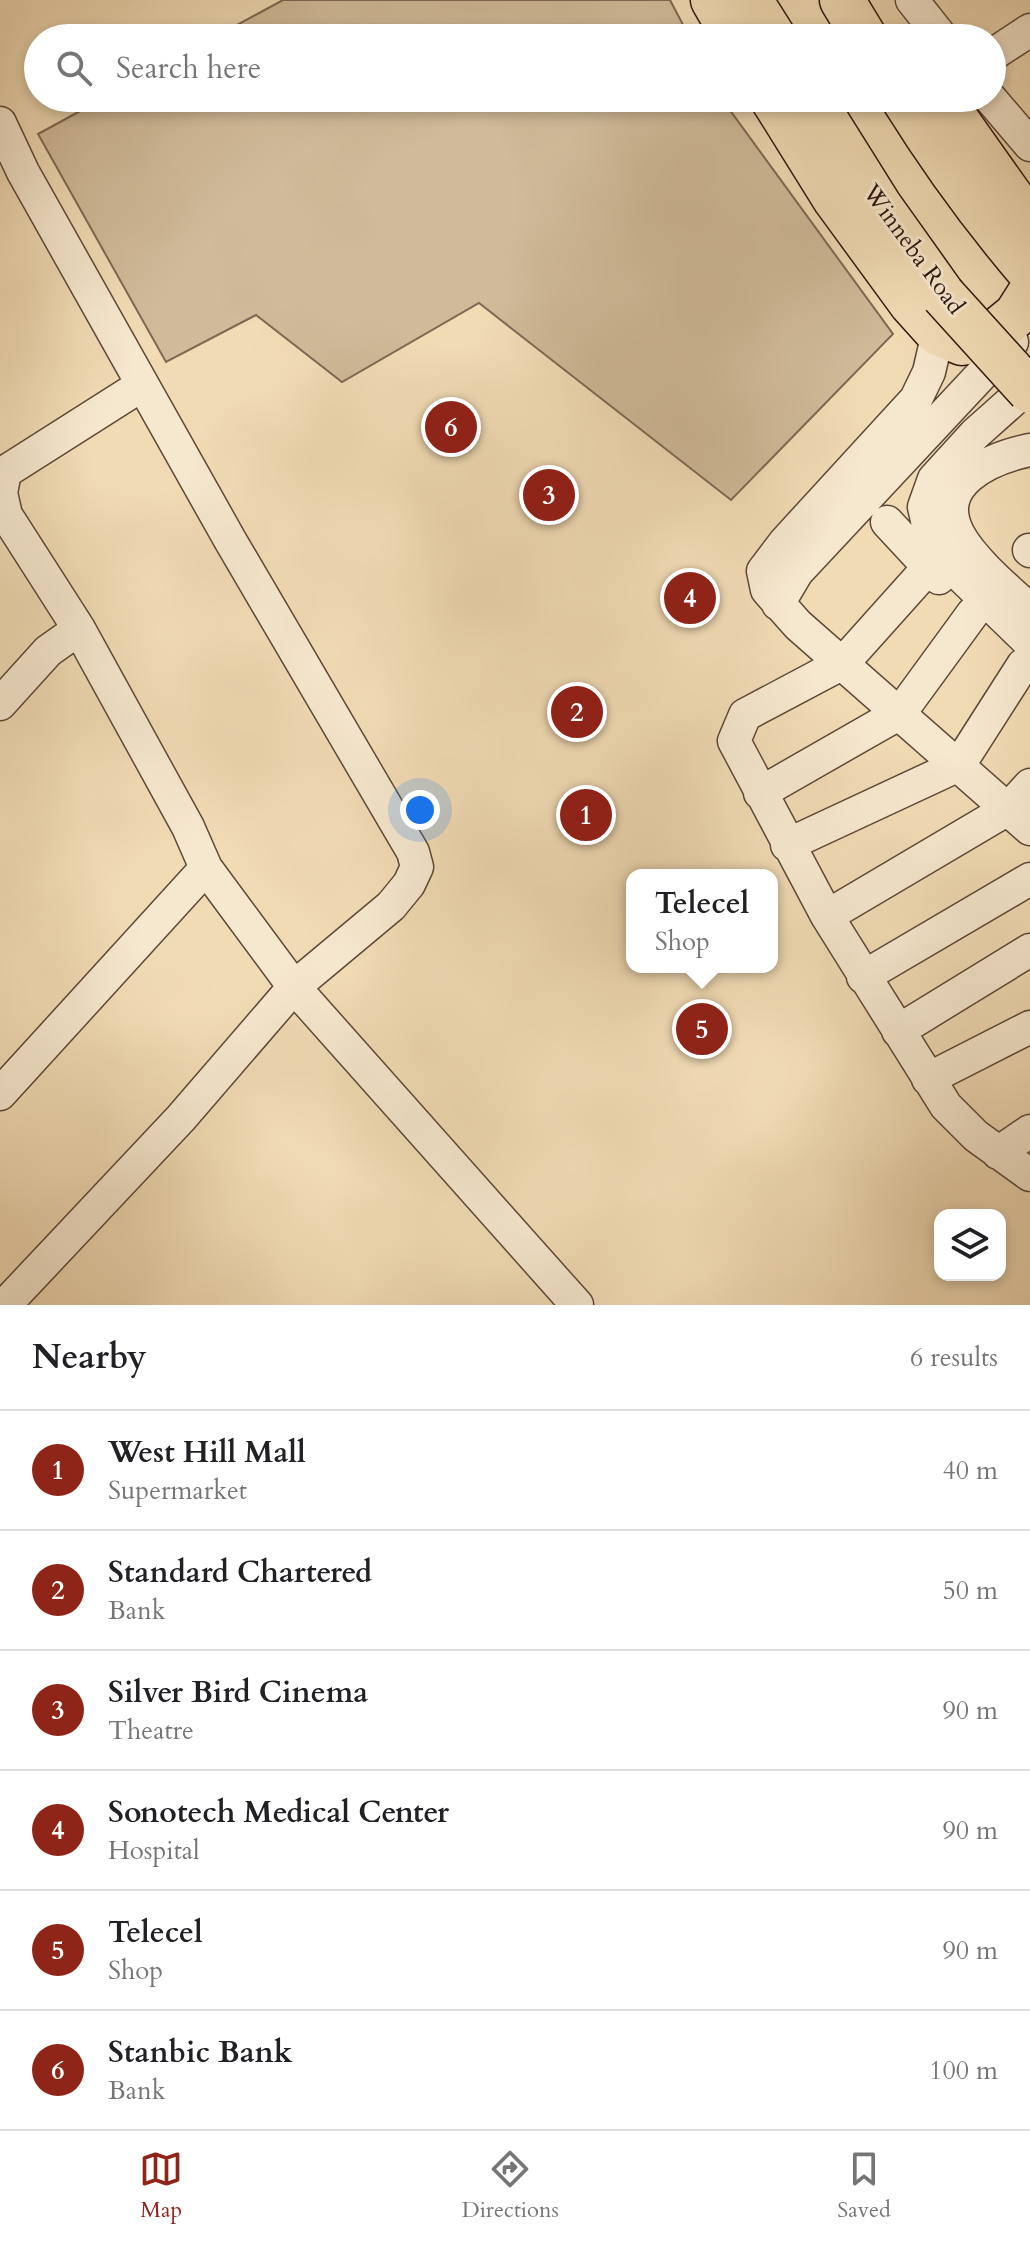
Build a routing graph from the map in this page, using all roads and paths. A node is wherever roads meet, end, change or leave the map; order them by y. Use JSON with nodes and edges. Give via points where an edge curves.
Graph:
{"nodes":[{"id":1,"x":713,"y":0,"type":"edge"},
{"id":2,"x":750,"y":0,"type":"edge"},
{"id":3,"x":842,"y":0,"type":"edge"},
{"id":4,"x":876,"y":0,"type":"edge"},
{"id":5,"x":912,"y":0,"type":"edge"},
{"id":6,"x":727,"y":24,"type":"edge"},
{"id":7,"x":765,"y":24,"type":"edge"},
{"id":8,"x":857,"y":24,"type":"edge"},
{"id":9,"x":890,"y":24,"type":"edge"},
{"id":10,"x":931,"y":24,"type":"edge"},
{"id":11,"x":1030,"y":30,"type":"edge"},
{"id":12,"x":1006,"y":46,"type":"edge"},
{"id":13,"x":781,"y":112,"type":"edge"},
{"id":14,"x":821,"y":112,"type":"edge"},
{"id":15,"x":911,"y":112,"type":"edge"},
{"id":16,"x":949,"y":112,"type":"edge"},
{"id":17,"x":1002,"y":112,"type":"edge"},
{"id":18,"x":0,"y":123,"type":"edge"},
{"id":19,"x":1030,"y":145,"type":"edge"},
{"id":20,"x":1016,"y":231,"type":"edge"},
{"id":21,"x":1030,"y":272,"type":"edge"},
{"id":22,"x":1030,"y":293,"type":"edge"},
{"id":23,"x":941,"y":314,"type":"junction"},
{"id":24,"x":1030,"y":322,"type":"edge"},
{"id":25,"x":142,"y":385,"type":"junction"},
{"id":26,"x":1030,"y":388,"type":"edge"},
{"id":27,"x":1030,"y":450,"type":"edge"},
{"id":28,"x":887,"y":522,"type":"dead end"},
{"id":29,"x":929,"y":567,"type":"junction"},
{"id":30,"x":778,"y":604,"type":"junction"},
{"id":31,"x":1030,"y":610,"type":"edge"},
{"id":32,"x":973,"y":613,"type":"junction"},
{"id":33,"x":79,"y":629,"type":"junction"},
{"id":34,"x":1028,"y":660,"type":"edge"},
{"id":35,"x":843,"y":663,"type":"junction"},
{"id":36,"x":0,"y":704,"type":"edge"},
{"id":37,"x":900,"y":713,"type":"junction"},
{"id":38,"x":959,"y":765,"type":"junction"},
{"id":39,"x":1030,"y":785,"type":"edge"},
{"id":40,"x":760,"y":793,"type":"junction"},
{"id":41,"x":1019,"y":819,"type":"edge"},
{"id":42,"x":787,"y":845,"type":"junction"},
{"id":43,"x":206,"y":868,"type":"junction"},
{"id":44,"x":1030,"y":879,"type":"edge"},
{"id":45,"x":827,"y":916,"type":"junction"},
{"id":46,"x":1030,"y":950,"type":"edge"},
{"id":47,"x":863,"y":977,"type":"junction"},
{"id":48,"x":294,"y":987,"type":"junction"},
{"id":49,"x":1030,"y":1027,"type":"edge"},
{"id":50,"x":898,"y":1031,"type":"junction"},
{"id":51,"x":928,"y":1079,"type":"junction"},
{"id":52,"x":0,"y":1094,"type":"edge"},
{"id":53,"x":1030,"y":1131,"type":"edge"},
{"id":54,"x":998,"y":1153,"type":"junction"},
{"id":55,"x":1030,"y":1175,"type":"edge"},
{"id":56,"x":5,"y":1305,"type":"edge"},
{"id":57,"x":577,"y":1305,"type":"edge"}],
"edges":[{"from":1,"to":6,"type":"highway"},
{"from":2,"to":7,"type":"highway"},
{"from":3,"to":8,"type":"highway"},
{"from":4,"to":9,"type":"highway"},
{"from":5,"to":10,"type":"street"},
{"from":11,"to":12,"type":"street"},
{"from":13,"to":23,"type":"highway","via":[[835,199],[911,303]]},
{"from":14,"to":23,"type":"highway","name":"Winneba Road"},
{"from":15,"to":20,"type":"highway","via":[[933,148]]},
{"from":16,"to":20,"type":"highway"},
{"from":17,"to":19,"type":"street"},
{"from":18,"to":25,"type":"street"},
{"from":20,"to":21,"type":"highway"},
{"from":22,"to":23,"type":"highway","via":[[1016,315],[988,338],[962,343]]},
{"from":23,"to":26,"type":"highway","name":"Winneba Road","bridge":true},
{"from":23,"to":30,"type":"street","via":[[929,372],[916,399],[763,571],[767,590]]},
{"from":24,"to":30,"type":"street","via":[[797,572]]},
{"from":25,"to":33,"type":"street","via":[[5,472],[1,493],[6,515]]},
{"from":25,"to":48,"type":"street","via":[[417,867],[391,906]]},
{"from":26,"to":34,"type":"street","via":[[975,434],[934,479],[924,507],[931,538]]},
{"from":27,"to":31,"type":"street","via":[[983,465],[960,484],[953,506],[957,531],[974,555]]},
{"from":28,"to":29,"type":"street"},
{"from":29,"to":32,"type":"street"},
{"from":29,"to":35,"type":"street"},
{"from":30,"to":35,"type":"street"},
{"from":32,"to":34,"type":"street"},
{"from":32,"to":37,"type":"street"},
{"from":33,"to":36,"type":"street","via":[[48,651]]},
{"from":33,"to":43,"type":"street"},
{"from":34,"to":38,"type":"street"},
{"from":35,"to":37,"type":"street"},
{"from":35,"to":40,"type":"street","via":[[745,715],[734,741]]},
{"from":37,"to":38,"type":"street"},
{"from":37,"to":40,"type":"street"},
{"from":38,"to":41,"type":"street"},
{"from":38,"to":42,"type":"street"},
{"from":39,"to":41,"type":"street"},
{"from":40,"to":42,"type":"street"},
{"from":41,"to":45,"type":"street"},
{"from":42,"to":45,"type":"street"},
{"from":43,"to":48,"type":"street"},
{"from":43,"to":52,"type":"street"},
{"from":44,"to":47,"type":"street"},
{"from":45,"to":47,"type":"street"},
{"from":46,"to":50,"type":"street"},
{"from":47,"to":50,"type":"street"},
{"from":48,"to":56,"type":"street","via":[[181,1118]]},
{"from":48,"to":57,"type":"street"},
{"from":49,"to":51,"type":"street"},
{"from":50,"to":51,"type":"street"},
{"from":51,"to":54,"type":"street","via":[[960,1123]]},
{"from":53,"to":54,"type":"street"},
{"from":54,"to":55,"type":"street"}]}
